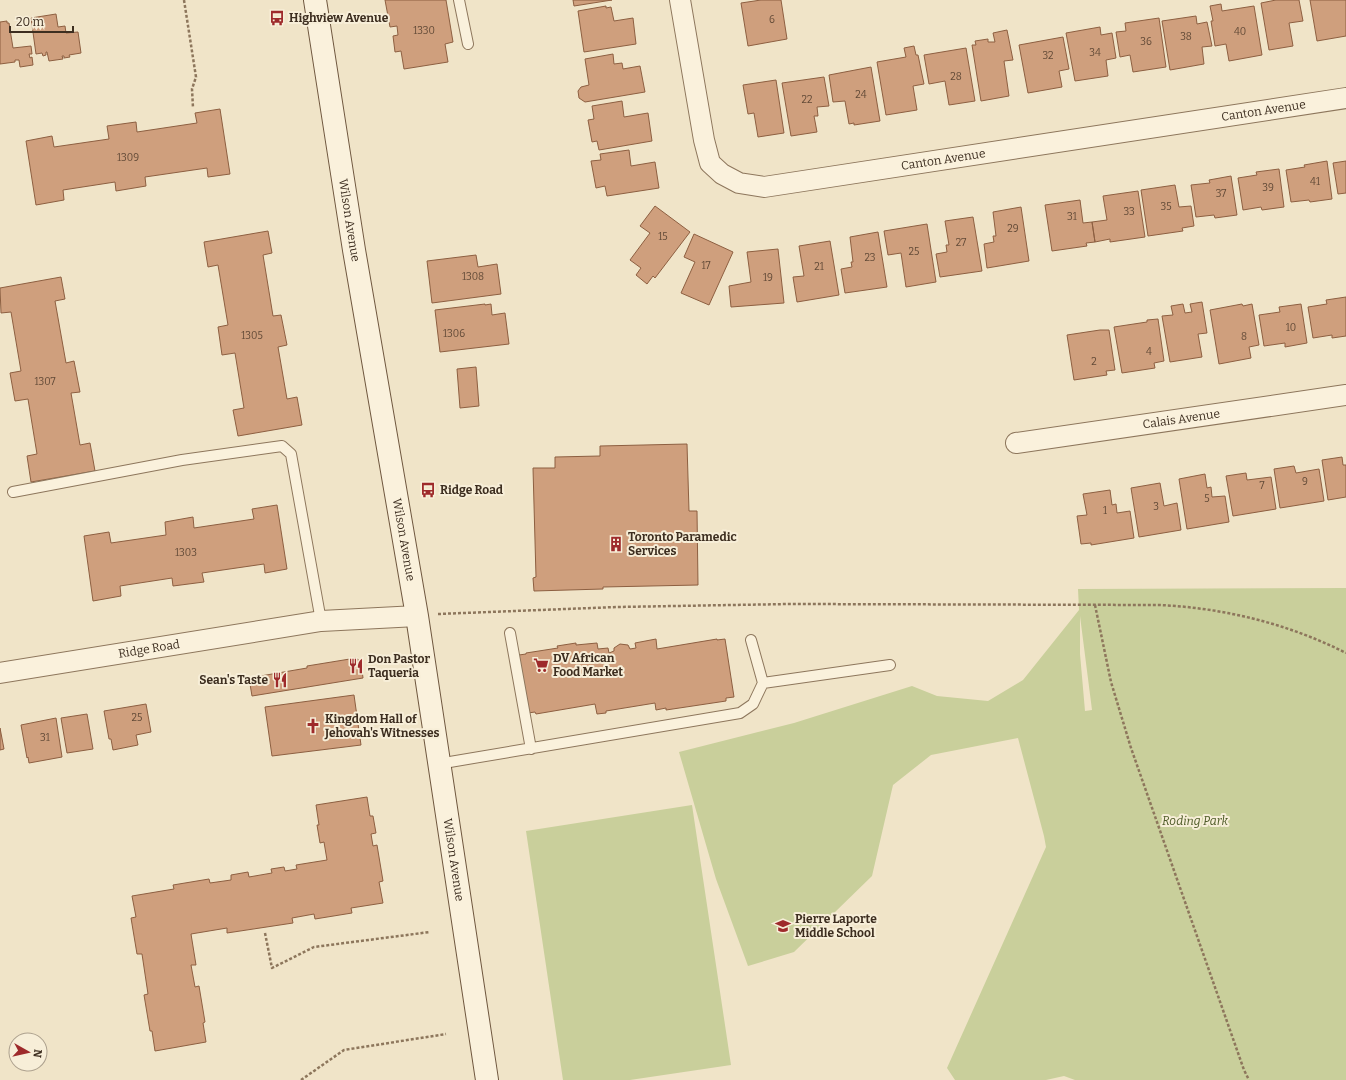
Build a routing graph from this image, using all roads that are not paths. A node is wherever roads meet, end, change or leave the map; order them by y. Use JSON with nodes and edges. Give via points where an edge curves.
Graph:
{"nodes":[{"id":1,"x":315,"y":0,"type":"edge"},
{"id":2,"x":459,"y":0,"type":"edge"},
{"id":3,"x":680,"y":0,"type":"edge"},
{"id":4,"x":468,"y":44,"type":"dead end"},
{"id":5,"x":1346,"y":98,"type":"edge"},
{"id":6,"x":1346,"y":395,"type":"edge"},
{"id":7,"x":1016,"y":443,"type":"dead end"},
{"id":8,"x":13,"y":492,"type":"dead end"},
{"id":9,"x":417,"y":616,"type":"junction"},
{"id":10,"x":321,"y":621,"type":"junction"},
{"id":11,"x":510,"y":633,"type":"dead end"},
{"id":12,"x":751,"y":640,"type":"dead end"},
{"id":13,"x":890,"y":665,"type":"dead end"},
{"id":14,"x":0,"y":673,"type":"edge"},
{"id":15,"x":763,"y":683,"type":"junction"},
{"id":16,"x":531,"y":750,"type":"junction"},
{"id":17,"x":438,"y":764,"type":"junction"},
{"id":18,"x":487,"y":1080,"type":"edge"}],
"edges":[{"from":1,"to":9,"type":"main road","name":"Wilson Avenue","via":[[354,250]]},
{"from":2,"to":4,"type":"lane"},
{"from":3,"to":5,"type":"street","name":"Canton Avenue","via":[[710,163],[722,174],[739,183],[764,188]]},
{"from":6,"to":7,"type":"street","name":"Calais Avenue"},
{"from":8,"to":10,"type":"lane","via":[[182,460],[282,446],[291,454]]},
{"from":9,"to":10,"type":"street","name":"Ridge Road"},
{"from":9,"to":17,"type":"main road","name":"Wilson Avenue"},
{"from":10,"to":14,"type":"street","name":"Ridge Road"},
{"from":11,"to":16,"type":"lane"},
{"from":12,"to":15,"type":"lane"},
{"from":13,"to":15,"type":"lane"},
{"from":15,"to":16,"type":"lane","via":[[753,704],[740,713]]},
{"from":16,"to":17,"type":"lane"},
{"from":17,"to":18,"type":"main road","name":"Wilson Avenue"}]}
